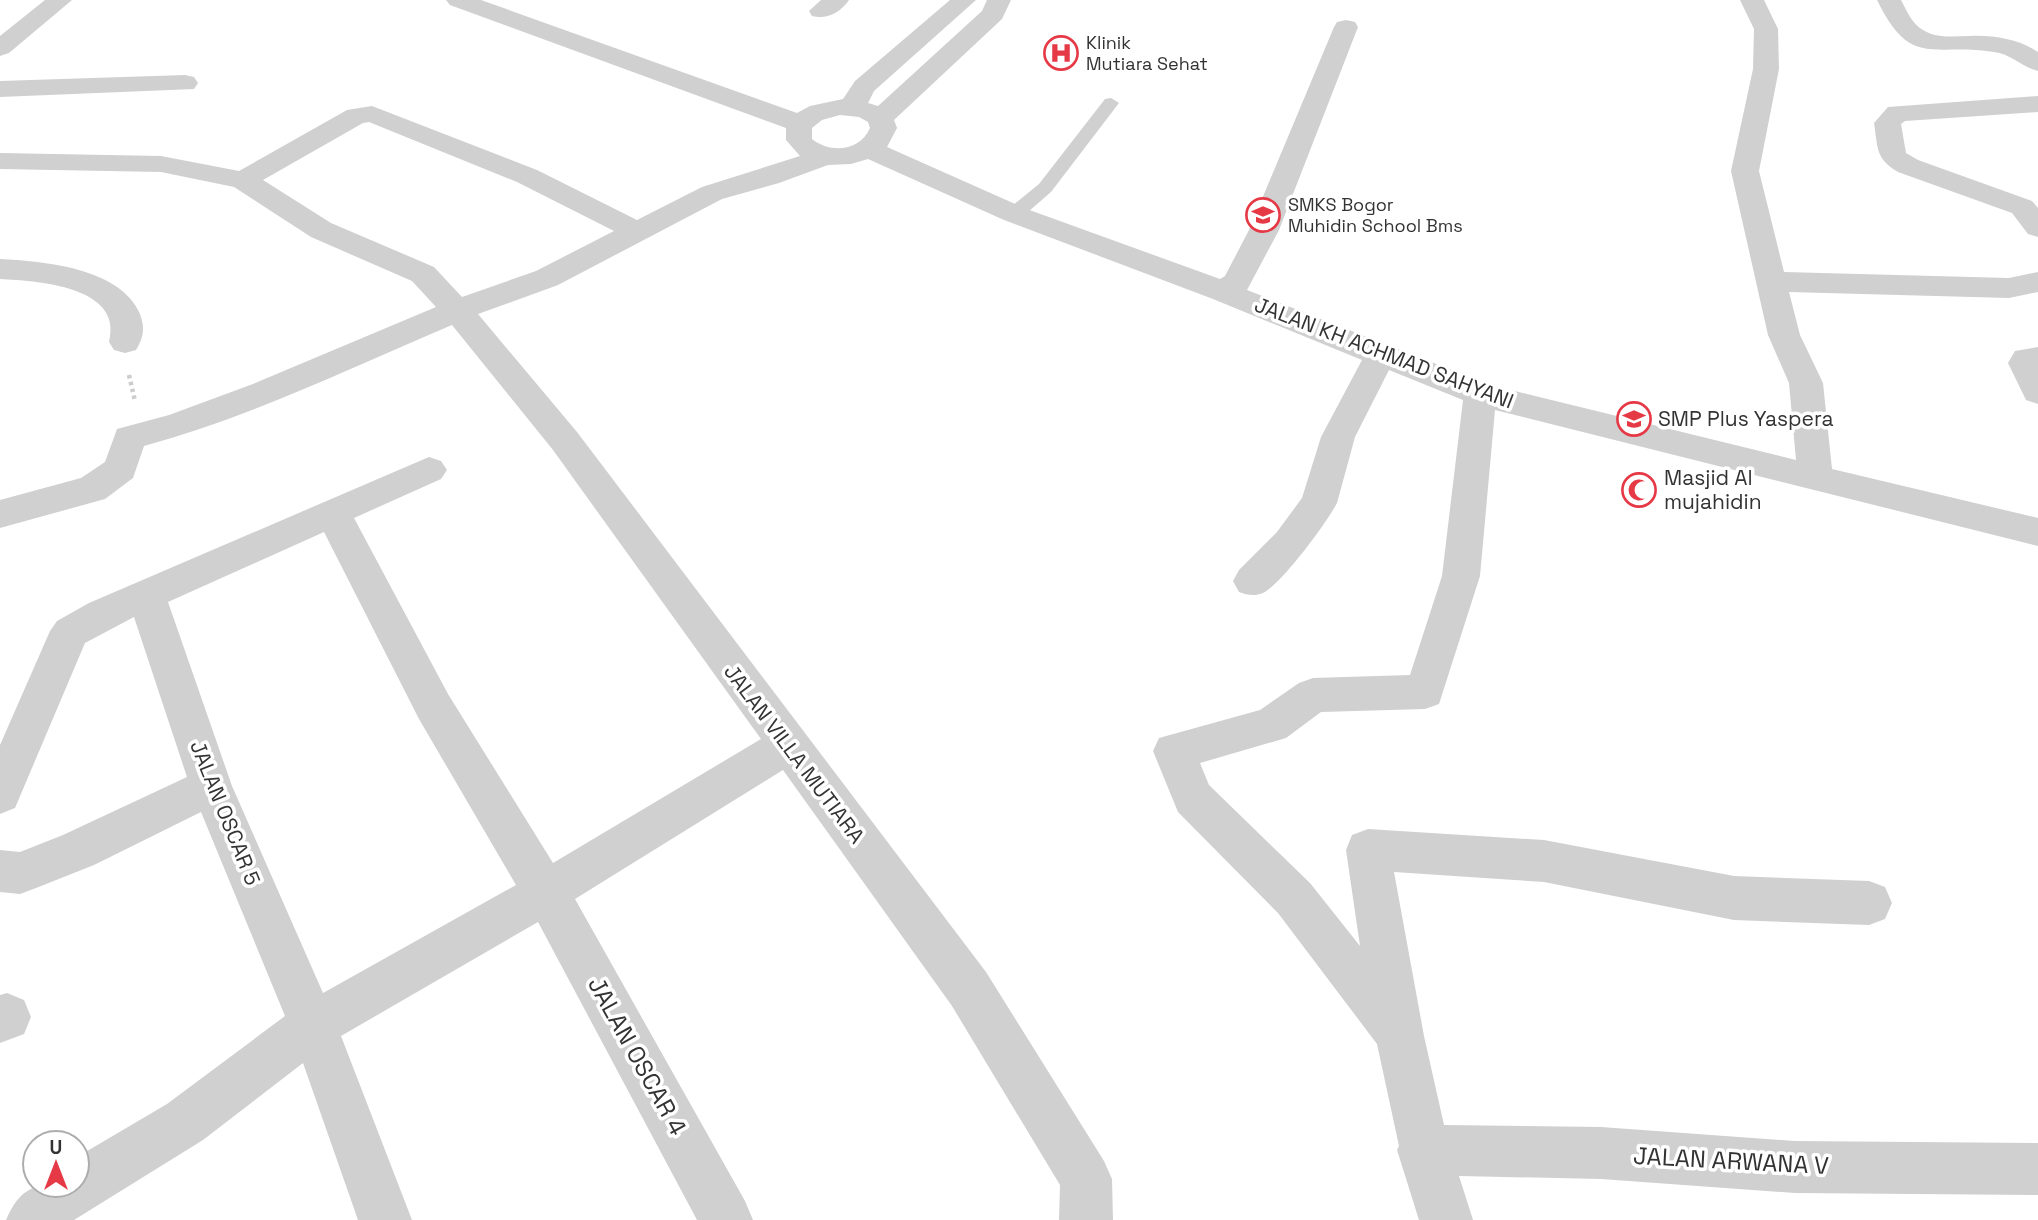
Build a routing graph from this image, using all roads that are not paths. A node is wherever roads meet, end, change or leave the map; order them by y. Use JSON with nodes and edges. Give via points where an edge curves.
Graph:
{"nodes":[{"id":1,"x":60,"y":0,"type":"edge"},
{"id":2,"x":458,"y":0,"type":"edge"},
{"id":3,"x":964,"y":0,"type":"edge"},
{"id":4,"x":999,"y":0,"type":"edge"},
{"id":5,"x":1752,"y":0,"type":"edge"},
{"id":6,"x":1889,"y":0,"type":"edge"},
{"id":7,"x":1346,"y":27,"type":"dead end"},
{"id":8,"x":0,"y":48,"type":"edge"},
{"id":9,"x":2038,"y":63,"type":"edge"},
{"id":10,"x":186,"y":83,"type":"dead end"},
{"id":11,"x":0,"y":89,"type":"edge"},
{"id":12,"x":1111,"y":103,"type":"dead end"},
{"id":13,"x":2038,"y":104,"type":"edge"},
{"id":14,"x":852,"y":107,"type":"junction"},
{"id":15,"x":879,"y":118,"type":"junction"},
{"id":16,"x":799,"y":129,"type":"junction"},
{"id":17,"x":869,"y":149,"type":"junction"},
{"id":18,"x":826,"y":156,"type":"junction"},
{"id":19,"x":0,"y":161,"type":"edge"},
{"id":20,"x":243,"y":180,"type":"junction"},
{"id":21,"x":712,"y":193,"type":"junction"},
{"id":22,"x":1014,"y":215,"type":"junction"},
{"id":23,"x":2038,"y":228,"type":"edge"},
{"id":24,"x":635,"y":230,"type":"junction"},
{"id":25,"x":0,"y":270,"type":"edge"},
{"id":26,"x":1771,"y":282,"type":"junction"},
{"id":27,"x":2038,"y":282,"type":"edge"},
{"id":28,"x":1224,"y":292,"type":"junction"},
{"id":29,"x":457,"y":310,"type":"junction"},
{"id":30,"x":125,"y":342,"type":"road end"},
{"id":31,"x":1382,"y":352,"type":"junction"},
{"id":32,"x":2038,"y":358,"type":"edge"},
{"id":33,"x":2038,"y":392,"type":"edge"},
{"id":34,"x":1480,"y":394,"type":"junction"},
{"id":35,"x":429,"y":470,"type":"dead end"},
{"id":36,"x":1815,"y":478,"type":"junction"},
{"id":37,"x":0,"y":514,"type":"edge"},
{"id":38,"x":334,"y":514,"type":"junction"},
{"id":39,"x":2038,"y":532,"type":"edge"},
{"id":40,"x":1252,"y":581,"type":"dead end"},
{"id":41,"x":147,"y":597,"type":"junction"},
{"id":42,"x":788,"y":745,"type":"junction"},
{"id":43,"x":211,"y":786,"type":"junction"},
{"id":44,"x":0,"y":794,"type":"edge"},
{"id":45,"x":0,"y":871,"type":"edge"},
{"id":46,"x":546,"y":892,"type":"junction"},
{"id":47,"x":1869,"y":903,"type":"dead end"},
{"id":48,"x":313,"y":1025,"type":"junction"},
{"id":49,"x":1396,"y":1030,"type":"junction"},
{"id":50,"x":1423,"y":1150,"type":"junction"},
{"id":51,"x":2038,"y":1169,"type":"edge"},
{"id":52,"x":33,"y":1220,"type":"edge"},
{"id":53,"x":385,"y":1220,"type":"edge"},
{"id":54,"x":726,"y":1220,"type":"edge"},
{"id":55,"x":1086,"y":1220,"type":"edge"},
{"id":56,"x":1446,"y":1220,"type":"edge"}],
"edges":[{"from":1,"to":8,"type":"street"},
{"from":2,"to":16,"type":"street"},
{"from":3,"to":14,"type":"street","via":[[864,87]]},
{"from":4,"to":15,"type":"street","via":[[993,14]]},
{"from":5,"to":26,"type":"street","via":[[1766,29],[1766,69],[1745,171]]},
{"from":6,"to":9,"type":"street","via":[[1904,29],[1920,42],[2010,47]]},
{"from":7,"to":28,"type":"street","via":[[1264,230],[1237,282]]},
{"from":10,"to":11,"type":"street"},
{"from":12,"to":22,"type":"lane","via":[[1045,188]]},
{"from":13,"to":23,"type":"street","via":[[1897,113],[1887,123],[1893,157],[2022,207]]},
{"from":14,"to":15,"type":"street"},
{"from":14,"to":16,"type":"street","via":[[817,113]]},
{"from":15,"to":17,"type":"street","via":[[884,134]]},
{"from":16,"to":18,"type":"street","via":[[799,141],[805,148]]},
{"from":16,"to":21,"type":"street"},
{"from":17,"to":18,"type":"street"},
{"from":17,"to":22,"type":"street","name":"JALAN KH ACHMAD SAHYANI"},
{"from":18,"to":21,"type":"street"},
{"from":19,"to":20,"type":"street","via":[[160,164]]},
{"from":20,"to":24,"type":"street","via":[[356,116],[372,114],[527,176]]},
{"from":20,"to":29,"type":"street","name":"JALAN VILLA MUTIARA","via":[[321,230],[423,274]]},
{"from":21,"to":24,"type":"street"},
{"from":22,"to":28,"type":"street","name":"JALAN KH ACHMAD SAHYANI"},
{"from":24,"to":29,"type":"street","via":[[547,278]]},
{"from":25,"to":30,"type":"street","via":[[72,277],[115,299],[128,325]]},
{"from":26,"to":27,"type":"street","via":[[2009,288]]},
{"from":26,"to":36,"type":"street","via":[[1784,335],[1806,383]]},
{"from":28,"to":31,"type":"street","name":"JALAN KH ACHMAD SAHYANI"},
{"from":29,"to":37,"type":"street","via":[[265,392],[129,438],[121,469],[92,489]]},
{"from":29,"to":42,"type":"street","name":"JALAN VILLA MUTIARA","via":[[565,441]]},
{"from":31,"to":34,"type":"street","name":"JALAN KH ACHMAD SAHYANI"},
{"from":31,"to":40,"type":"street","via":[[1338,437],[1319,503]]},
{"from":32,"to":33,"type":"street","via":[[2024,363]]},
{"from":34,"to":36,"type":"street","name":"JALAN KH ACHMAD SAHYANI"},
{"from":34,"to":49,"type":"street","via":[[1461,576],[1424,692],[1313,695],[1270,725],[1174,751],[1193,798],[1294,898]]},
{"from":35,"to":38,"type":"street"},
{"from":36,"to":39,"type":"street","name":"JALAN KH ACHMAD SAHYANI"},
{"from":38,"to":41,"type":"street"},
{"from":38,"to":46,"type":"street","name":"JALAN OSCAR 4","via":[[387,625]]},
{"from":41,"to":43,"type":"street","name":"JALAN OSCAR 5"},
{"from":41,"to":44,"type":"street","via":[[71,632]]},
{"from":42,"to":46,"type":"street"},
{"from":42,"to":55,"type":"street","name":"JALAN VILLA MUTIARA","via":[[969,989],[1086,1179]]},
{"from":43,"to":45,"type":"street","via":[[78,850],[20,873]]},
{"from":43,"to":48,"type":"street","name":"JALAN OSCAR 5"},
{"from":46,"to":48,"type":"street"},
{"from":46,"to":54,"type":"street","name":"JALAN OSCAR 4"},
{"from":47,"to":49,"type":"street","via":[[1734,898],[1545,861],[1368,850]]},
{"from":48,"to":52,"type":"street","via":[[185,1122],[66,1192]]},
{"from":48,"to":53,"type":"street","name":"JALAN OSCAR 5"},
{"from":49,"to":50,"type":"street"},
{"from":50,"to":51,"type":"street","name":"JALAN ARWANA V","via":[[1601,1153],[1795,1167]]},
{"from":50,"to":56,"type":"street"}]}
